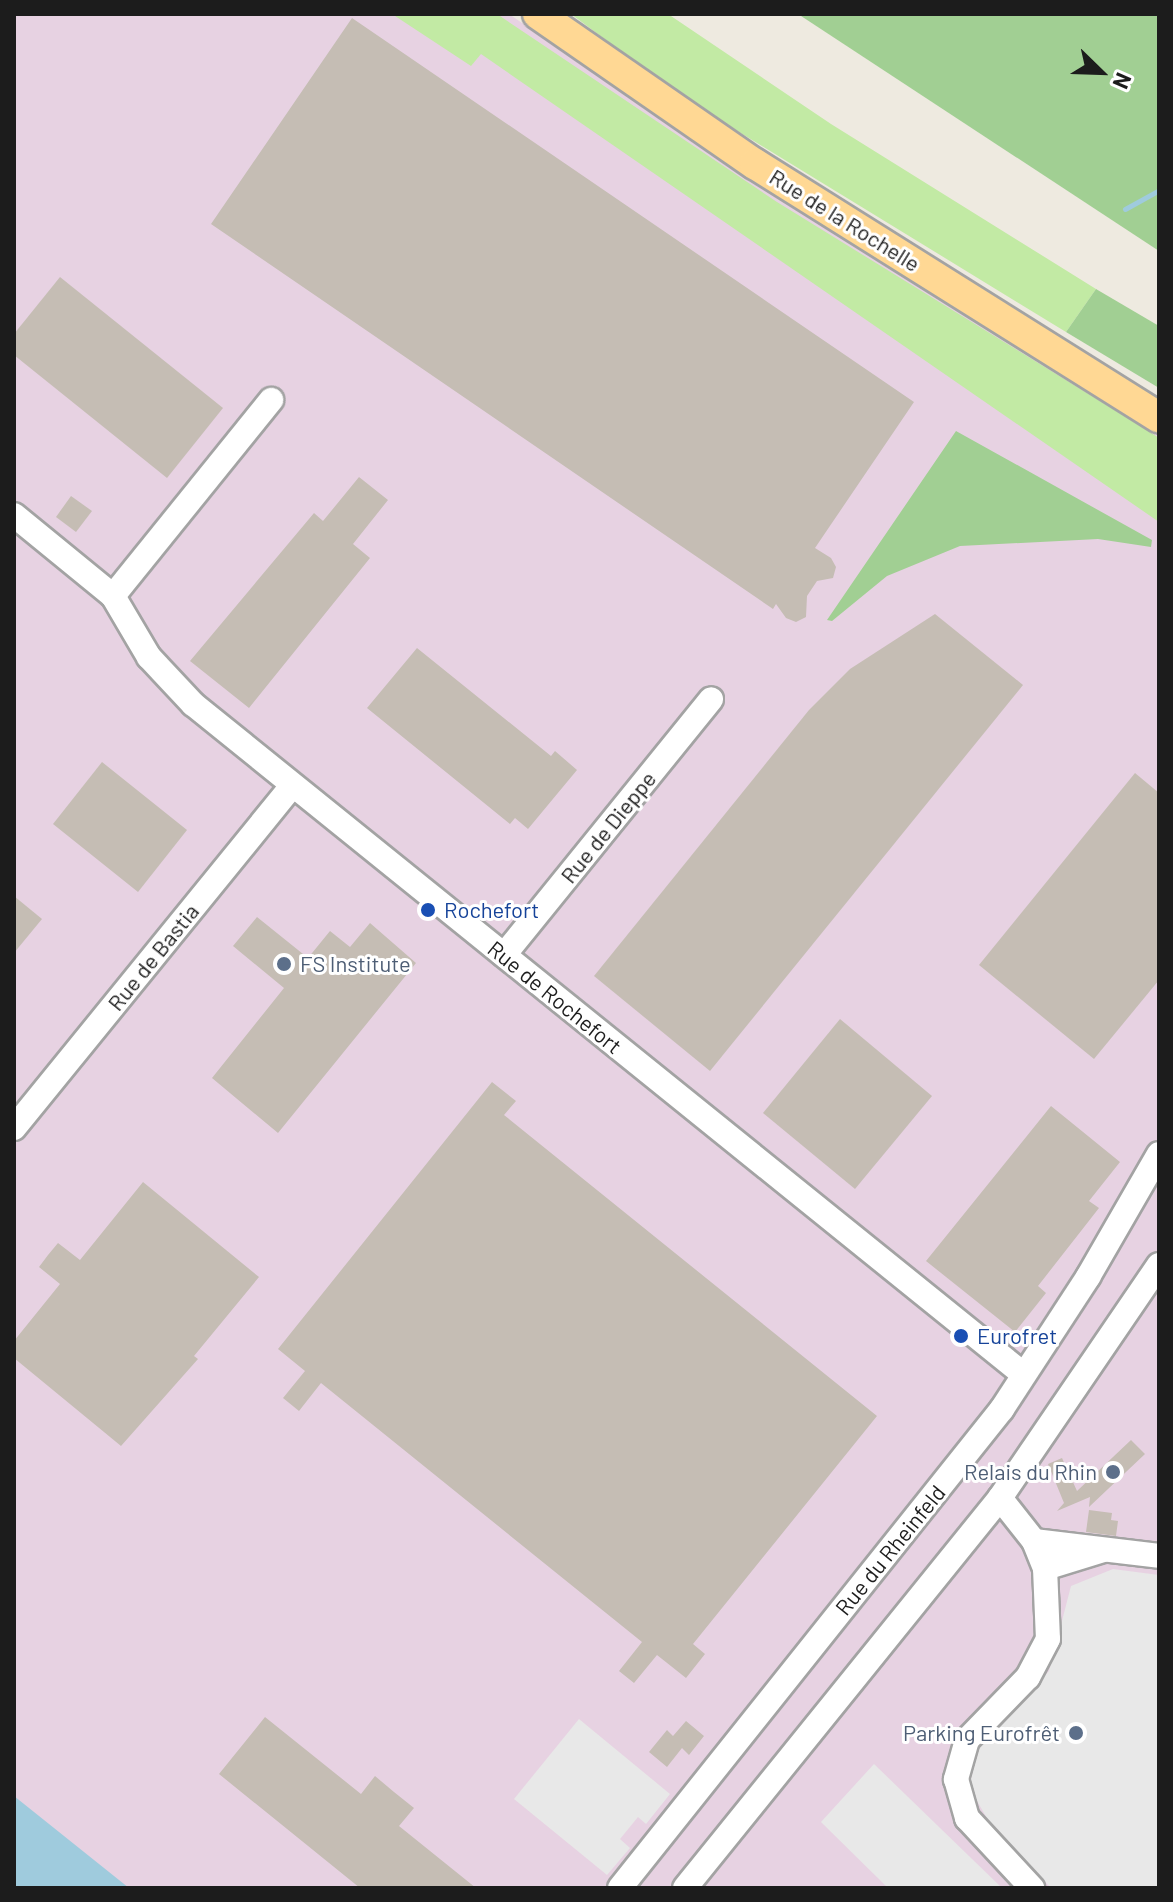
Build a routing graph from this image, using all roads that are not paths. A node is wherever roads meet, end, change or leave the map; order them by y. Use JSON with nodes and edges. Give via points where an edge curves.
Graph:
{"nodes":[{"id":1,"x":538,"y":14,"type":"edge"},
{"id":2,"x":271,"y":400,"type":"dead end"},
{"id":3,"x":1159,"y":417,"type":"edge"},
{"id":4,"x":14,"y":515,"type":"edge"},
{"id":5,"x":113,"y":596,"type":"junction"},
{"id":6,"x":711,"y":699,"type":"dead end"},
{"id":7,"x":292,"y":786,"type":"junction"},
{"id":8,"x":504,"y":955,"type":"junction"},
{"id":9,"x":14,"y":1128,"type":"edge"},
{"id":10,"x":1159,"y":1154,"type":"edge"},
{"id":11,"x":1159,"y":1265,"type":"edge"},
{"id":12,"x":1023,"y":1374,"type":"junction"},
{"id":13,"x":1000,"y":1498,"type":"junction"},
{"id":14,"x":1034,"y":1541,"type":"junction"},
{"id":15,"x":1103,"y":1550,"type":"junction"},
{"id":16,"x":1159,"y":1556,"type":"edge"},
{"id":17,"x":1045,"y":1568,"type":"junction"},
{"id":18,"x":620,"y":1888,"type":"edge"},
{"id":19,"x":685,"y":1888,"type":"edge"},
{"id":20,"x":1032,"y":1888,"type":"edge"}],
"edges":[{"from":1,"to":3,"type":"main road","name":"Rue de la Rochelle","via":[[743,156]]},
{"from":2,"to":5,"type":"street"},
{"from":4,"to":5,"type":"street","name":"Rue de Rochefort"},
{"from":5,"to":7,"type":"street","name":"Rue de Rochefort","via":[[166,679]]},
{"from":6,"to":8,"type":"street","name":"Rue de Dieppe"},
{"from":7,"to":8,"type":"street","name":"Rue de Rochefort"},
{"from":7,"to":9,"type":"street","name":"Rue de Bastia"},
{"from":8,"to":12,"type":"street","name":"Rue de Rochefort"},
{"from":10,"to":12,"type":"street","name":"Rue du Rheinfeld","via":[[1088,1277]]},
{"from":11,"to":13,"type":"street"},
{"from":12,"to":18,"type":"street","name":"Rue du Rheinfeld","via":[[1002,1409]]},
{"from":13,"to":14,"type":"street"},
{"from":13,"to":19,"type":"street"},
{"from":14,"to":15,"type":"street"},
{"from":14,"to":17,"type":"street"},
{"from":15,"to":16,"type":"street"},
{"from":15,"to":17,"type":"street"},
{"from":17,"to":20,"type":"street","via":[[1050,1622],[1040,1660],[967,1740],[956,1779],[967,1818]]}]}
